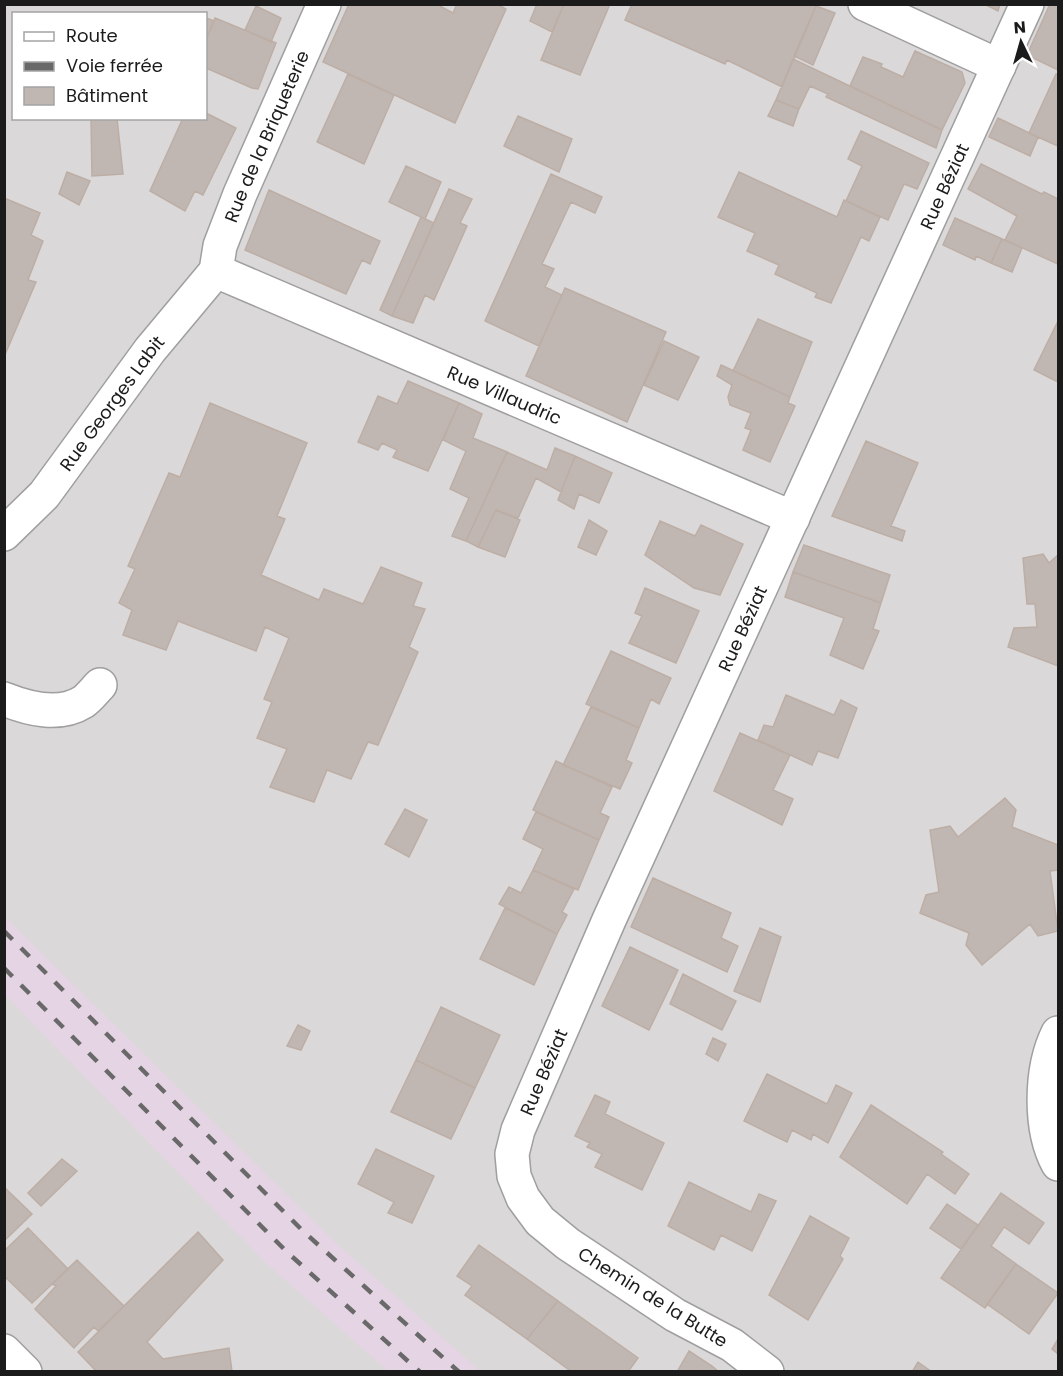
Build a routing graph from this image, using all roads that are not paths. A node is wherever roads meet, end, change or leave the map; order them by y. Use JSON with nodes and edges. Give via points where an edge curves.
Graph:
{"nodes":[{"id":1,"x":324,"y":4,"type":"edge"},
{"id":2,"x":865,"y":4,"type":"edge"},
{"id":3,"x":1027,"y":4,"type":"edge"},
{"id":4,"x":999,"y":66,"type":"junction"},
{"id":5,"x":216,"y":271,"type":"junction"},
{"id":6,"x":793,"y":518,"type":"junction"},
{"id":7,"x":4,"y":534,"type":"edge"},
{"id":8,"x":100,"y":685,"type":"dead end"},
{"id":9,"x":4,"y":699,"type":"edge"},
{"id":10,"x":1059,"y":1033,"type":"edge"},
{"id":11,"x":1059,"y":1164,"type":"edge"},
{"id":12,"x":568,"y":1244,"type":"joint"},
{"id":13,"x":4,"y":1351,"type":"edge"},
{"id":14,"x":25,"y":1371,"type":"edge"},
{"id":15,"x":767,"y":1371,"type":"edge"}],
"edges":[{"from":1,"to":5,"type":"street","name":"Rue de la Briqueterie","via":[[240,194],[220,246]]},
{"from":2,"to":4,"type":"street"},
{"from":3,"to":4,"type":"street","name":"Rue Béziat"},
{"from":4,"to":6,"type":"street","name":"Rue Béziat"},
{"from":5,"to":6,"type":"street","name":"Rue Villaudric"},
{"from":5,"to":7,"type":"street","name":"Rue Georges Labit","via":[[150,350],[44,495]]},
{"from":6,"to":12,"type":"street","name":"Rue Béziat","via":[[609,920],[518,1130],[512,1154],[514,1176],[523,1198],[540,1221]]},
{"from":8,"to":9,"type":"street","via":[[83,702],[53,712]]},
{"from":10,"to":11,"type":"street","via":[[1046,1075],[1044,1116]]},
{"from":12,"to":15,"type":"street","name":"Chemin de la Butte","via":[[675,1315],[732,1345]]},
{"from":13,"to":14,"type":"street"}]}
